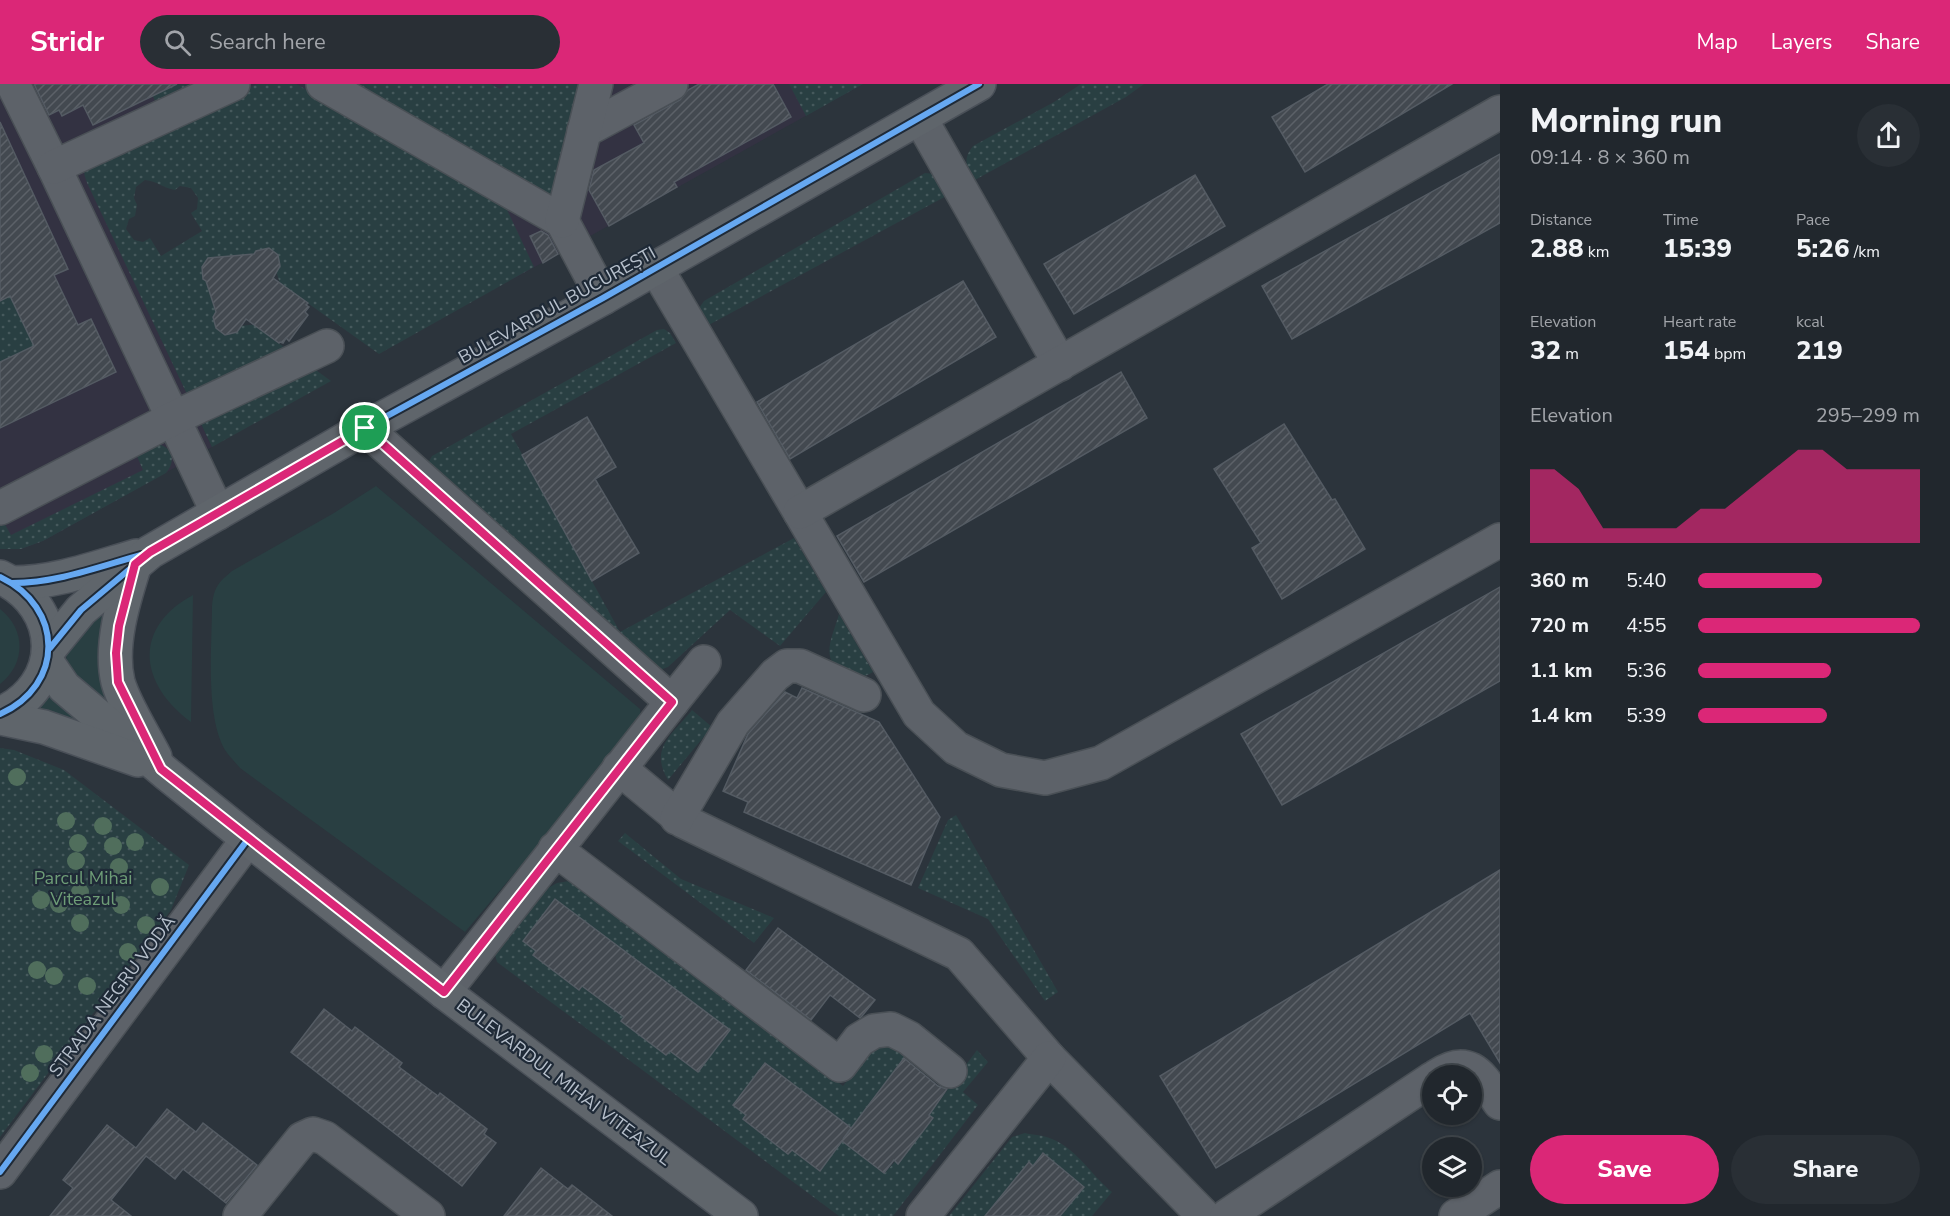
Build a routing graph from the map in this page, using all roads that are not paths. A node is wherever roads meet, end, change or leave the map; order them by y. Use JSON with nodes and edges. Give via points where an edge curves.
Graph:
{"nodes":[{"id":1,"x":13,"y":84,"type":"edge"},
{"id":2,"x":233,"y":84,"type":"edge"},
{"id":3,"x":323,"y":84,"type":"edge"},
{"id":4,"x":596,"y":84,"type":"edge"},
{"id":5,"x":671,"y":84,"type":"edge"},
{"id":6,"x":979,"y":84,"type":"edge"},
{"id":7,"x":1500,"y":112,"type":"edge"},
{"id":8,"x":920,"y":118,"type":"junction"},
{"id":9,"x":584,"y":131,"type":"junction"},
{"id":10,"x":54,"y":167,"type":"junction"},
{"id":11,"x":562,"y":221,"type":"junction"},
{"id":12,"x":656,"y":268,"type":"junction"},
{"id":13,"x":603,"y":298,"type":"junction"},
{"id":14,"x":327,"y":346,"type":"dead end"},
{"id":15,"x":1060,"y":364,"type":"junction"},
{"id":16,"x":172,"y":419,"type":"junction"},
{"id":17,"x":365,"y":428,"type":"junction"},
{"id":18,"x":0,"y":508,"type":"edge"},
{"id":19,"x":800,"y":512,"type":"junction"},
{"id":20,"x":218,"y":513,"type":"junction"},
{"id":21,"x":1500,"y":540,"type":"edge"},
{"id":22,"x":142,"y":558,"type":"junction"},
{"id":23,"x":6,"y":580,"type":"edge"},
{"id":24,"x":49,"y":655,"type":"junction"},
{"id":25,"x":704,"y":662,"type":"dead end"},
{"id":26,"x":864,"y":695,"type":"dead end"},
{"id":27,"x":672,"y":702,"type":"junction"},
{"id":28,"x":0,"y":716,"type":"edge"},
{"id":29,"x":619,"y":768,"type":"junction"},
{"id":30,"x":161,"y":769,"type":"junction"},
{"id":31,"x":677,"y":818,"type":"junction"},
{"id":32,"x":248,"y":839,"type":"junction"},
{"id":33,"x":555,"y":849,"type":"junction"},
{"id":34,"x":444,"y":992,"type":"junction"},
{"id":35,"x":1049,"y":1058,"type":"junction"},
{"id":36,"x":950,"y":1071,"type":"dead end"},
{"id":37,"x":1482,"y":1077,"type":"edge"},
{"id":38,"x":1422,"y":1086,"type":"edge"},
{"id":39,"x":1500,"y":1103,"type":"edge"},
{"id":40,"x":0,"y":1172,"type":"edge"},
{"id":41,"x":1500,"y":1187,"type":"edge"},
{"id":42,"x":240,"y":1216,"type":"edge"},
{"id":43,"x":428,"y":1216,"type":"edge"},
{"id":44,"x":741,"y":1216,"type":"edge"},
{"id":45,"x":923,"y":1216,"type":"edge"},
{"id":46,"x":1204,"y":1216,"type":"edge"},
{"id":47,"x":1227,"y":1216,"type":"edge"},
{"id":48,"x":1456,"y":1216,"type":"edge"}],
"edges":[{"from":1,"to":10,"type":"street"},
{"from":2,"to":10,"type":"street"},
{"from":3,"to":11,"type":"street"},
{"from":4,"to":9,"type":"street"},
{"from":5,"to":9,"type":"street"},
{"from":6,"to":8,"type":"main road","name":"BULEVARDUL BUCUREȘTI"},
{"from":7,"to":15,"type":"street"},
{"from":8,"to":12,"type":"main road","name":"BULEVARDUL BUCUREȘTI"},
{"from":8,"to":15,"type":"street"},
{"from":9,"to":11,"type":"street"},
{"from":10,"to":16,"type":"street"},
{"from":11,"to":13,"type":"street"},
{"from":12,"to":13,"type":"main road","name":"BULEVARDUL BUCUREȘTI"},
{"from":12,"to":19,"type":"street"},
{"from":13,"to":17,"type":"main road","name":"BULEVARDUL BUCUREȘTI"},
{"from":14,"to":16,"type":"street"},
{"from":15,"to":19,"type":"street"},
{"from":16,"to":18,"type":"street"},
{"from":16,"to":20,"type":"street"},
{"from":17,"to":20,"type":"main road","name":"BULEVARDUL BUCUREȘTI"},
{"from":17,"to":27,"type":"street"},
{"from":19,"to":21,"type":"street","via":[[919,714],[956,747],[992,766],[1045,778],[1101,763]]},
{"from":20,"to":22,"type":"main road","name":"BULEVARDUL BUCUREȘTI"},
{"from":22,"to":23,"type":"main road","name":"BULEVARDUL BUCUREȘTI","via":[[36,583]]},
{"from":22,"to":24,"type":"main road","name":"BULEVARDUL BUCUREȘTI","via":[[81,610]]},
{"from":22,"to":30,"type":"main road","via":[[119,626],[118,682]]},
{"from":23,"to":24,"type":"main road","via":[[30,599],[42,615]]},
{"from":24,"to":28,"type":"main road","name":"BULEVARDUL BUCUREȘTI","via":[[30,694]]},
{"from":24,"to":30,"type":"main road","name":"BULEVARDUL MIHAI VITEAZUL","via":[[64,687]]},
{"from":25,"to":27,"type":"street"},
{"from":26,"to":31,"type":"street","via":[[800,666],[787,666],[733,723]]},
{"from":27,"to":29,"type":"street"},
{"from":28,"to":30,"type":"main road","name":"BULEVARDUL MIHAI VITEAZUL","via":[[44,727]]},
{"from":29,"to":31,"type":"street"},
{"from":29,"to":33,"type":"street"},
{"from":30,"to":32,"type":"main road","name":"BULEVARDUL MIHAI VITEAZUL"},
{"from":31,"to":35,"type":"street","via":[[959,954]]},
{"from":32,"to":34,"type":"main road","name":"BULEVARDUL MIHAI VITEAZUL"},
{"from":32,"to":40,"type":"street","name":"STRADA NEGRU VODĂ"},
{"from":33,"to":34,"type":"street"},
{"from":33,"to":36,"type":"street","via":[[840,1065],[859,1040],[874,1031],[891,1029],[909,1038]]},
{"from":34,"to":44,"type":"main road","name":"BULEVARDUL MIHAI VITEAZUL"},
{"from":35,"to":45,"type":"street"},
{"from":35,"to":46,"type":"street"},
{"from":37,"to":39,"type":"street"},
{"from":38,"to":47,"type":"street"},
{"from":41,"to":48,"type":"street"},
{"from":42,"to":43,"type":"street","via":[[302,1139],[313,1134],[325,1138]]}]}
